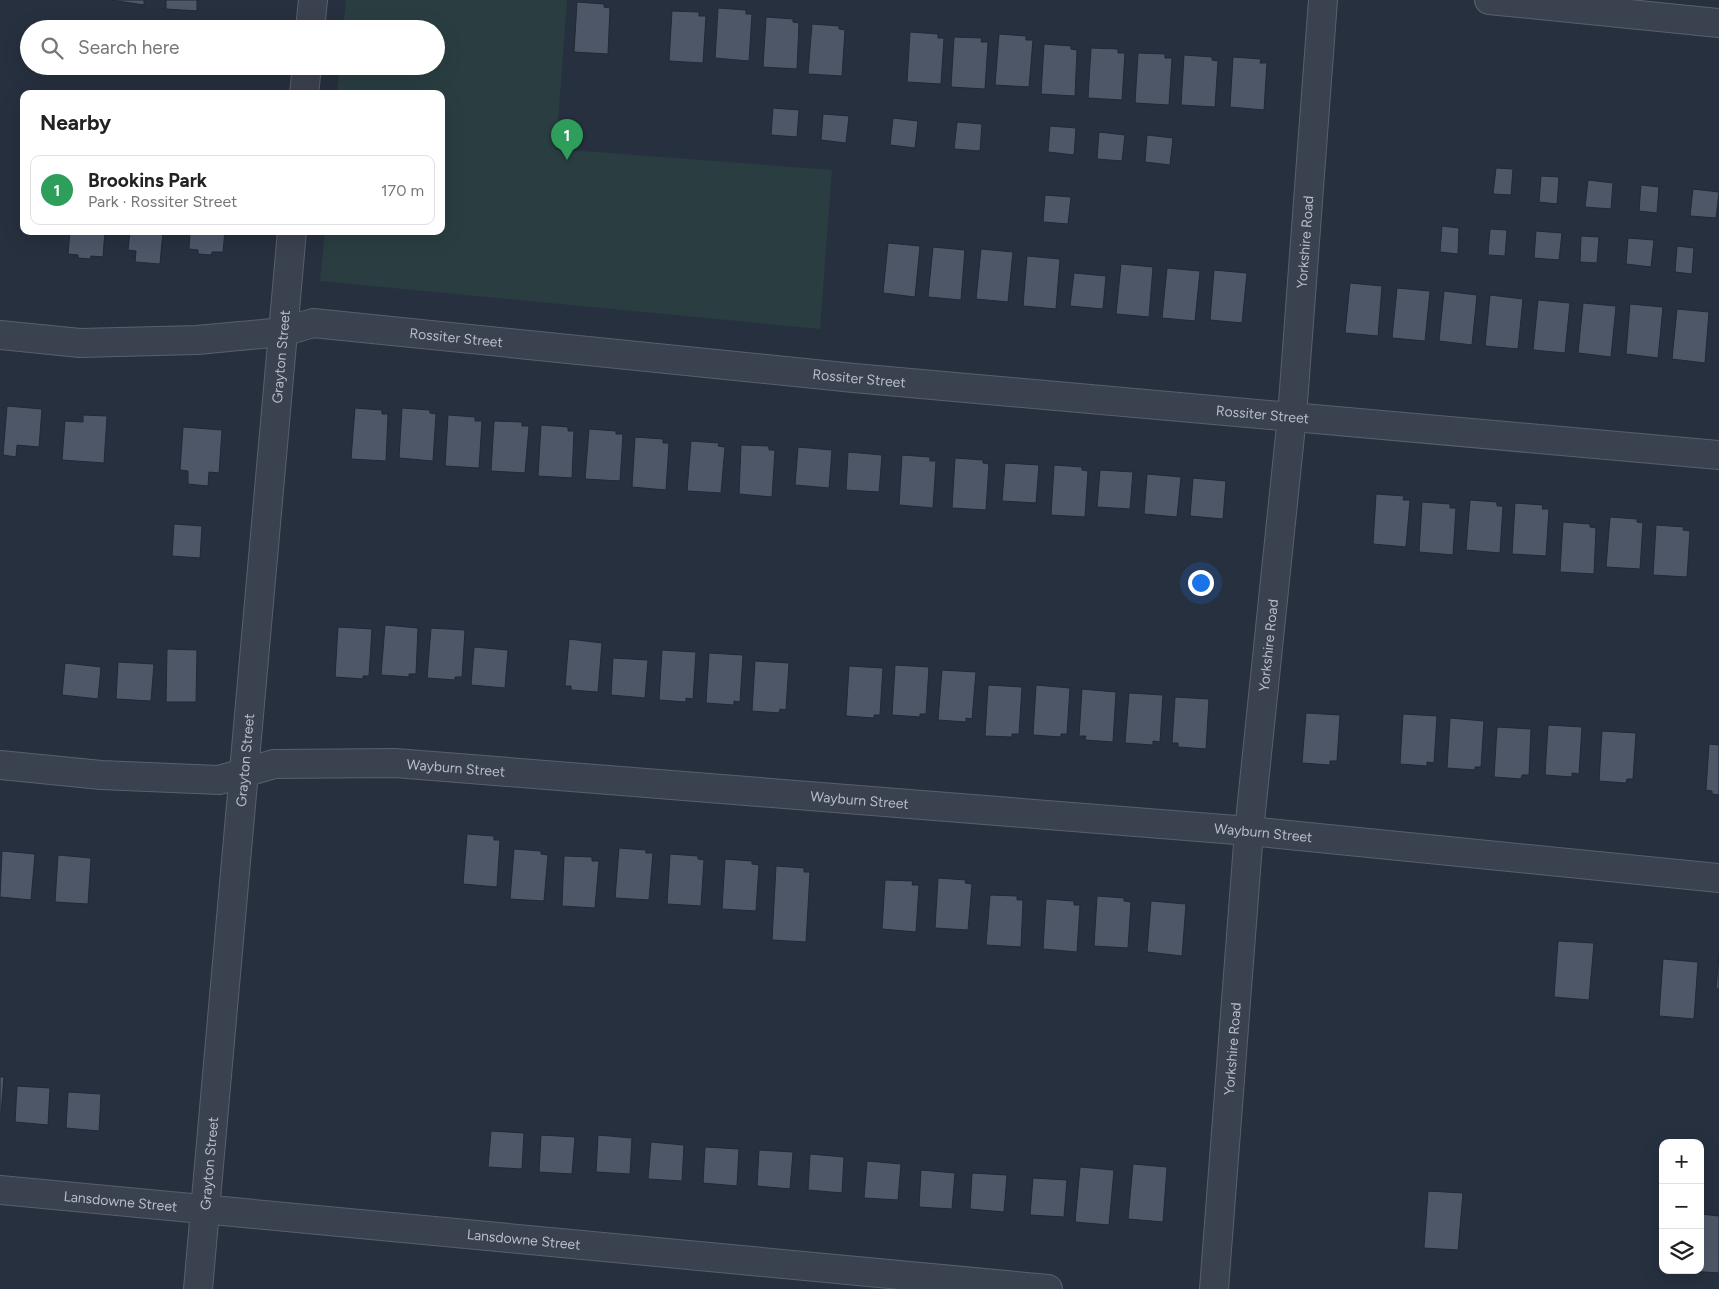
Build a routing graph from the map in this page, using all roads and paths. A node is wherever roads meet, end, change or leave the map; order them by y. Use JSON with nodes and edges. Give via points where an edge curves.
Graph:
{"nodes":[{"id":1,"x":313,"y":0,"type":"edge"},
{"id":2,"x":1323,"y":0,"type":"edge"},
{"id":3,"x":1489,"y":0,"type":"edge"},
{"id":4,"x":311,"y":20,"type":"edge"},
{"id":5,"x":1719,"y":23,"type":"edge"},
{"id":6,"x":306,"y":75,"type":"edge"},
{"id":7,"x":304,"y":90,"type":"edge"},
{"id":8,"x":292,"y":235,"type":"edge"},
{"id":9,"x":283,"y":332,"type":"junction"},
{"id":10,"x":0,"y":335,"type":"edge"},
{"id":11,"x":1292,"y":416,"type":"junction"},
{"id":12,"x":1719,"y":455,"type":"edge"},
{"id":13,"x":0,"y":765,"type":"edge"},
{"id":14,"x":243,"y":772,"type":"junction"},
{"id":15,"x":1249,"y":831,"type":"junction"},
{"id":16,"x":1719,"y":878,"type":"edge"},
{"id":17,"x":0,"y":1190,"type":"edge"},
{"id":18,"x":205,"y":1209,"type":"junction"},
{"id":19,"x":198,"y":1289,"type":"edge"},
{"id":20,"x":1048,"y":1289,"type":"edge"},
{"id":21,"x":1214,"y":1289,"type":"edge"}],
"edges":[{"from":1,"to":4,"type":"street"},
{"from":2,"to":11,"type":"street","name":"Yorkshire Road"},
{"from":3,"to":5,"type":"street"},
{"from":6,"to":7,"type":"street"},
{"from":8,"to":9,"type":"street","name":"Grayton Street"},
{"from":9,"to":10,"type":"street","name":"Rossiter Street","via":[[197,340],[80,343]]},
{"from":9,"to":11,"type":"street","name":"Rossiter Street","via":[[313,324],[854,378]]},
{"from":9,"to":14,"type":"street","name":"Grayton Street"},
{"from":11,"to":12,"type":"street","name":"Rossiter Street"},
{"from":11,"to":15,"type":"street","name":"Yorkshire Road"},
{"from":13,"to":14,"type":"street","name":"Wayburn Street","via":[[101,775],[219,780]]},
{"from":14,"to":15,"type":"street","name":"Wayburn Street","via":[[274,764],[395,763]]},
{"from":14,"to":18,"type":"street","name":"Grayton Street"},
{"from":15,"to":16,"type":"street","name":"Wayburn Street"},
{"from":15,"to":21,"type":"street","name":"Yorkshire Road"},
{"from":17,"to":18,"type":"street","name":"Lansdowne Street"},
{"from":18,"to":19,"type":"street","name":"Grayton Street"},
{"from":18,"to":20,"type":"street","name":"Lansdowne Street"}]}
